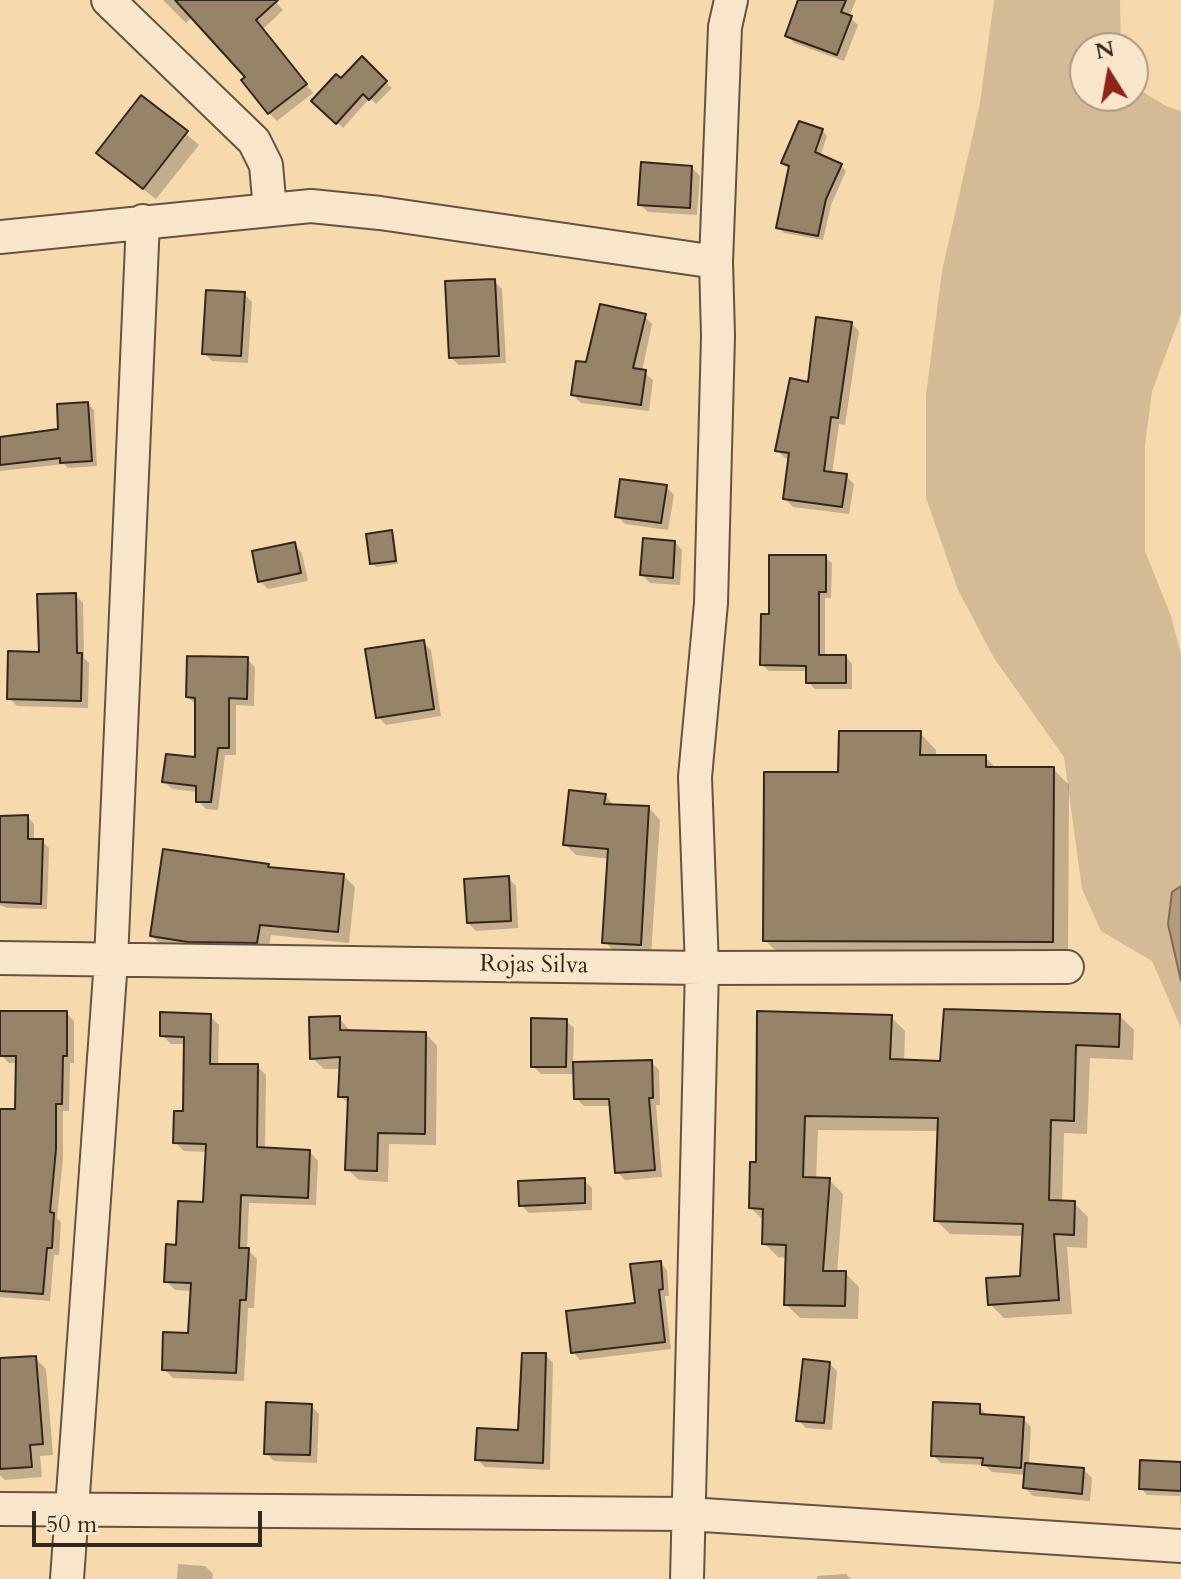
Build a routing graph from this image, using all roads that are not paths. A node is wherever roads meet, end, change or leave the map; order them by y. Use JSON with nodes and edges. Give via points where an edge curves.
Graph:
{"nodes":[{"id":1,"x":108,"y":0,"type":"edge"},
{"id":2,"x":731,"y":0,"type":"edge"},
{"id":3,"x":270,"y":210,"type":"junction"},
{"id":4,"x":143,"y":221,"type":"junction"},
{"id":5,"x":0,"y":237,"type":"edge"},
{"id":6,"x":716,"y":262,"type":"junction"},
{"id":7,"x":0,"y":958,"type":"edge"},
{"id":8,"x":111,"y":960,"type":"junction"},
{"id":9,"x":1067,"y":967,"type":"dead end"},
{"id":10,"x":702,"y":968,"type":"junction"},
{"id":11,"x":0,"y":1509,"type":"edge"},
{"id":12,"x":70,"y":1511,"type":"junction"},
{"id":13,"x":688,"y":1514,"type":"junction"},
{"id":14,"x":1181,"y":1546,"type":"edge"},
{"id":15,"x":67,"y":1579,"type":"edge"},
{"id":16,"x":687,"y":1579,"type":"edge"}],
"edges":[{"from":1,"to":3,"type":"street","via":[[254,141],[266,165]]},
{"from":2,"to":6,"type":"street","via":[[725,27]]},
{"from":3,"to":4,"type":"street"},
{"from":3,"to":6,"type":"street","via":[[311,206],[380,213]]},
{"from":4,"to":5,"type":"street"},
{"from":4,"to":8,"type":"street"},
{"from":6,"to":10,"type":"street","via":[[711,603],[695,777]]},
{"from":7,"to":8,"type":"street","name":"Rojas Silva"},
{"from":8,"to":10,"type":"street","name":"Rojas Silva"},
{"from":8,"to":12,"type":"street"},
{"from":9,"to":10,"type":"street","name":"Rojas Silva"},
{"from":10,"to":13,"type":"street"},
{"from":11,"to":12,"type":"street"},
{"from":12,"to":13,"type":"street"},
{"from":12,"to":15,"type":"street"},
{"from":13,"to":14,"type":"street"},
{"from":13,"to":16,"type":"street"}]}
